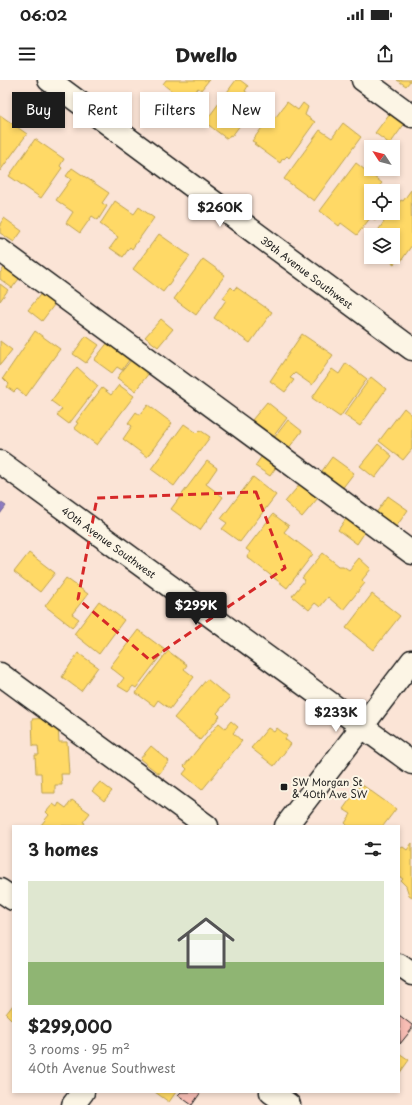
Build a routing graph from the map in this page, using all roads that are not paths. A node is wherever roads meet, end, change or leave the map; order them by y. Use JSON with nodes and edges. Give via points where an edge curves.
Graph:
{"nodes":[{"id":1,"x":48,"y":80,"type":"edge"},
{"id":2,"x":363,"y":80,"type":"edge"},
{"id":3,"x":412,"y":116,"type":"edge"},
{"id":4,"x":0,"y":250,"type":"edge"},
{"id":5,"x":412,"y":349,"type":"edge"},
{"id":6,"x":0,"y":462,"type":"edge"},
{"id":7,"x":412,"y":553,"type":"edge"},
{"id":8,"x":412,"y":661,"type":"edge"},
{"id":9,"x":0,"y":674,"type":"edge"},
{"id":10,"x":362,"y":726,"type":"junction"},
{"id":11,"x":412,"y":763,"type":"edge"},
{"id":12,"x":205,"y":825,"type":"edge"},
{"id":13,"x":287,"y":825,"type":"edge"},
{"id":14,"x":0,"y":890,"type":"edge"},
{"id":15,"x":12,"y":898,"type":"edge"},
{"id":16,"x":400,"y":966,"type":"edge"},
{"id":17,"x":412,"y":974,"type":"edge"},
{"id":18,"x":82,"y":1093,"type":"edge"},
{"id":19,"x":272,"y":1093,"type":"edge"},
{"id":20,"x":73,"y":1105,"type":"edge"},
{"id":21,"x":289,"y":1105,"type":"edge"}],
"edges":[{"from":1,"to":5,"type":"street","name":"39th Avenue Southwest"},
{"from":2,"to":3,"type":"street"},
{"from":4,"to":7,"type":"street"},
{"from":6,"to":10,"type":"street","name":"40th Avenue Southwest"},
{"from":8,"to":10,"type":"street"},
{"from":9,"to":12,"type":"street"},
{"from":10,"to":11,"type":"street","name":"40th Avenue Southwest"},
{"from":10,"to":13,"type":"street"},
{"from":14,"to":15,"type":"street"},
{"from":16,"to":17,"type":"street"},
{"from":18,"to":20,"type":"street"},
{"from":19,"to":21,"type":"street"}]}
